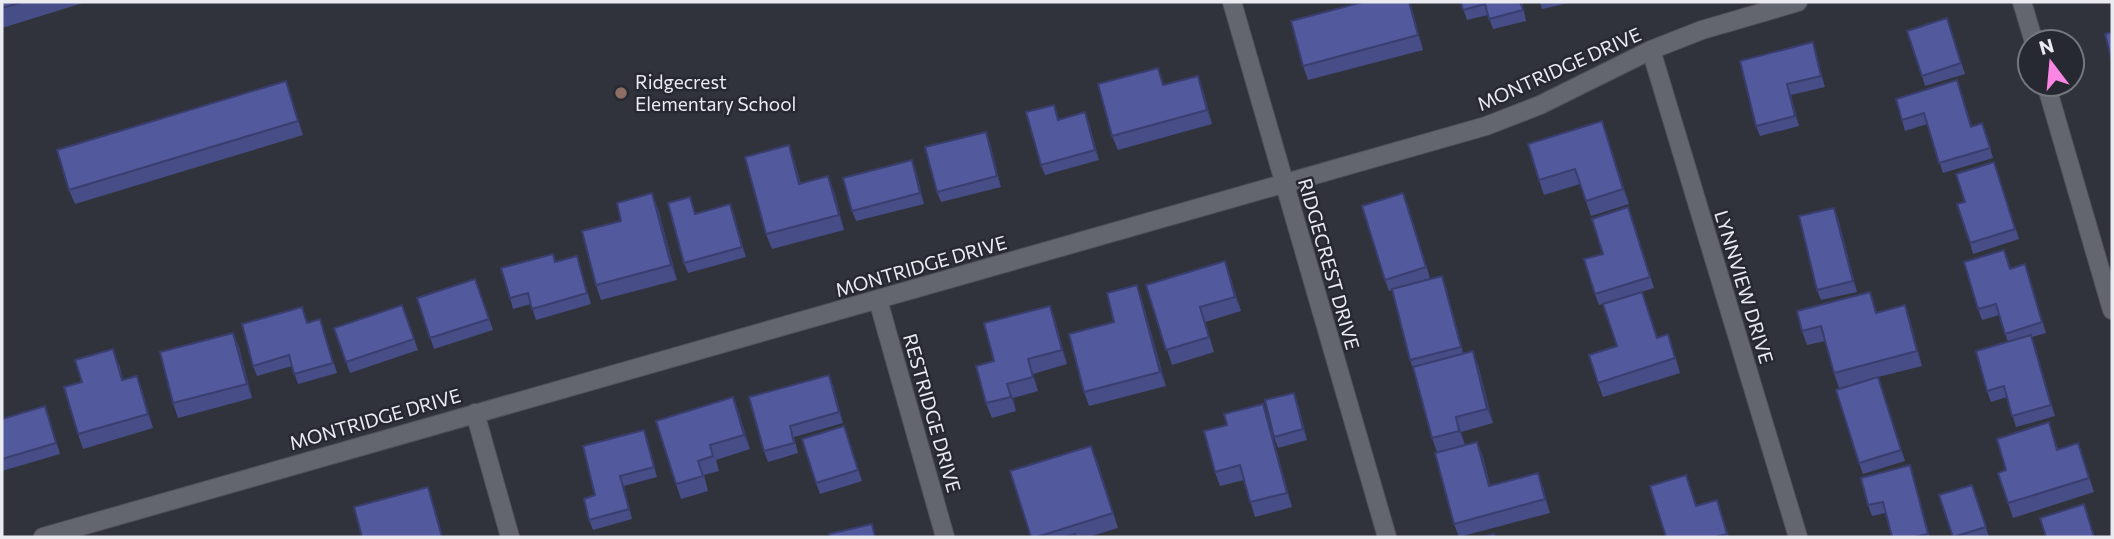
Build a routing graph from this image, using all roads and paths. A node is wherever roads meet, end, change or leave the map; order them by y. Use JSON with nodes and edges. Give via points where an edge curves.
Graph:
{"nodes":[{"id":1,"x":1232,"y":2,"type":"edge"},
{"id":2,"x":1798,"y":2,"type":"edge"},
{"id":3,"x":2022,"y":2,"type":"edge"},
{"id":4,"x":2030,"y":28,"type":"edge"},
{"id":5,"x":1651,"y":50,"type":"junction"},
{"id":6,"x":2050,"y":98,"type":"edge"},
{"id":7,"x":1284,"y":184,"type":"junction"},
{"id":8,"x":878,"y":300,"type":"junction"},
{"id":9,"x":2112,"y":310,"type":"edge"},
{"id":10,"x":475,"y":413,"type":"junction"},
{"id":11,"x":43,"y":537,"type":"edge"},
{"id":12,"x":510,"y":537,"type":"edge"},
{"id":13,"x":946,"y":537,"type":"edge"},
{"id":14,"x":1387,"y":537,"type":"edge"},
{"id":15,"x":1798,"y":537,"type":"edge"}],
"edges":[{"from":1,"to":7,"type":"street","name":"RIDGECREST DRIVE"},
{"from":2,"to":5,"type":"street","name":"MONTRIDGE DRIVE"},
{"from":3,"to":4,"type":"street"},
{"from":5,"to":7,"type":"street","name":"MONTRIDGE DRIVE","via":[[1540,105],[1486,126]]},
{"from":5,"to":15,"type":"street","name":"LYNNVIEW DRIVE"},
{"from":6,"to":9,"type":"street"},
{"from":7,"to":8,"type":"street","name":"MONTRIDGE DRIVE"},
{"from":7,"to":14,"type":"street","name":"RIDGECREST DRIVE"},
{"from":8,"to":10,"type":"street","name":"MONTRIDGE DRIVE"},
{"from":8,"to":13,"type":"street","name":"RESTRIDGE DRIVE"},
{"from":10,"to":11,"type":"street","name":"MONTRIDGE DRIVE"},
{"from":10,"to":12,"type":"street"}]}
